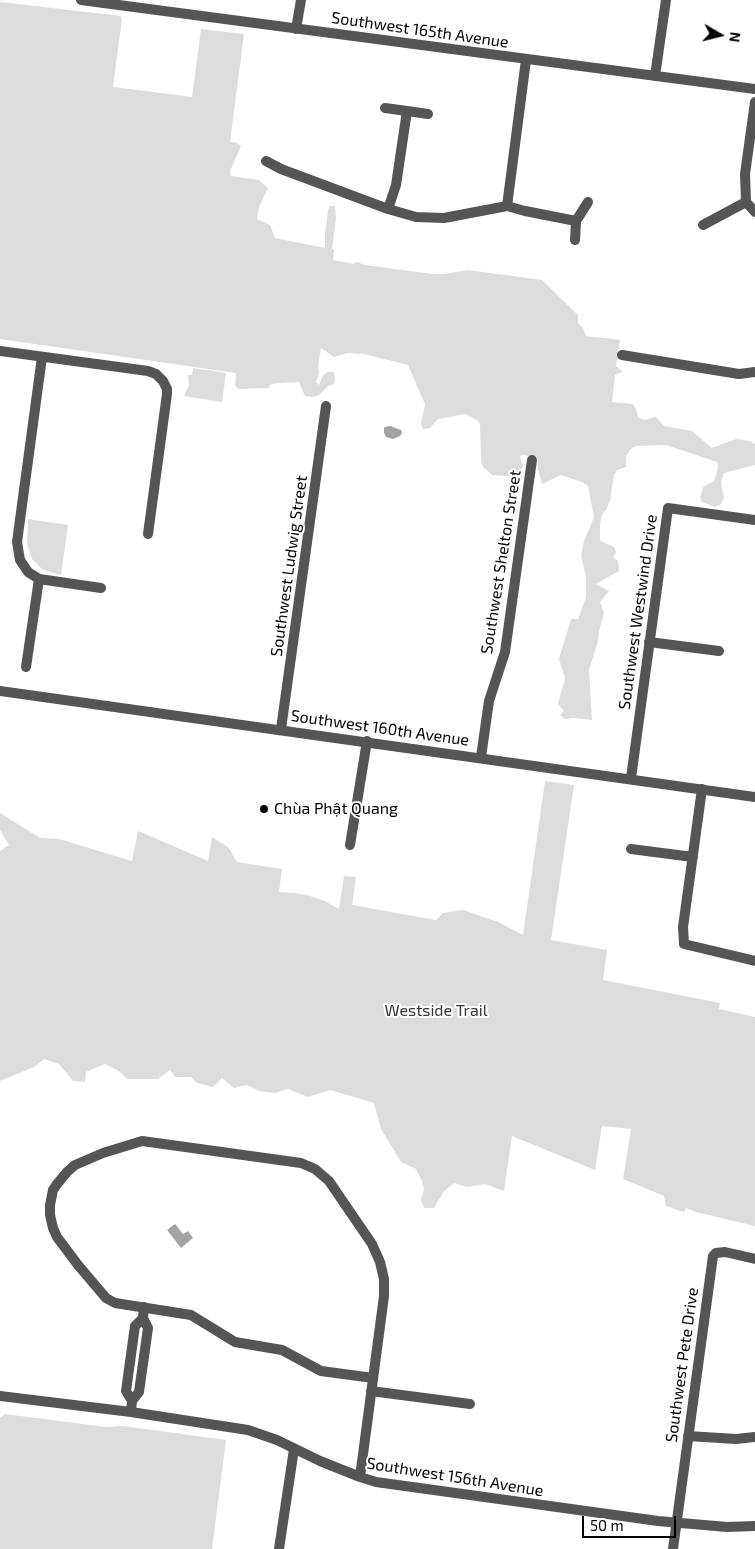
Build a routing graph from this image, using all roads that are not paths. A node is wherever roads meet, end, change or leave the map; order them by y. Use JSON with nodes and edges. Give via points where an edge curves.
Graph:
{"nodes":[{"id":1,"x":81,"y":0,"type":"edge"},
{"id":2,"x":301,"y":0,"type":"edge"},
{"id":3,"x":666,"y":0,"type":"edge"},
{"id":4,"x":296,"y":29,"type":"junction"},
{"id":5,"x":526,"y":60,"type":"junction"},
{"id":6,"x":655,"y":76,"type":"junction"},
{"id":7,"x":755,"y":89,"type":"edge"},
{"id":8,"x":755,"y":102,"type":"edge"},
{"id":9,"x":385,"y":108,"type":"dead end"},
{"id":10,"x":406,"y":111,"type":"junction"},
{"id":11,"x":428,"y":114,"type":"dead end"},
{"id":12,"x":266,"y":161,"type":"dead end"},
{"id":13,"x":588,"y":202,"type":"dead end"},
{"id":14,"x":746,"y":202,"type":"junction"},
{"id":15,"x":507,"y":206,"type":"junction"},
{"id":16,"x":388,"y":209,"type":"junction"},
{"id":17,"x":755,"y":212,"type":"edge"},
{"id":18,"x":576,"y":221,"type":"junction"},
{"id":19,"x":702,"y":225,"type":"dead end"},
{"id":20,"x":575,"y":240,"type":"dead end"},
{"id":21,"x":0,"y":351,"type":"edge"},
{"id":22,"x":622,"y":354,"type":"dead end"},
{"id":23,"x":42,"y":357,"type":"junction"},
{"id":24,"x":755,"y":372,"type":"edge"},
{"id":25,"x":326,"y":406,"type":"dead end"},
{"id":26,"x":532,"y":460,"type":"dead end"},
{"id":27,"x":755,"y":520,"type":"edge"},
{"id":28,"x":148,"y":534,"type":"dead end"},
{"id":29,"x":39,"y":579,"type":"junction"},
{"id":30,"x":101,"y":588,"type":"dead end"},
{"id":31,"x":649,"y":642,"type":"junction"},
{"id":32,"x":719,"y":651,"type":"dead end"},
{"id":33,"x":26,"y":667,"type":"dead end"},
{"id":34,"x":0,"y":691,"type":"edge"},
{"id":35,"x":281,"y":729,"type":"junction"},
{"id":36,"x":367,"y":741,"type":"junction"},
{"id":37,"x":481,"y":757,"type":"junction"},
{"id":38,"x":631,"y":778,"type":"junction"},
{"id":39,"x":702,"y":789,"type":"junction"},
{"id":40,"x":755,"y":796,"type":"edge"},
{"id":41,"x":350,"y":845,"type":"dead end"},
{"id":42,"x":631,"y":849,"type":"dead end"},
{"id":43,"x":693,"y":857,"type":"junction"},
{"id":44,"x":755,"y":961,"type":"edge"},
{"id":45,"x":755,"y":1259,"type":"edge"},
{"id":46,"x":144,"y":1312,"type":"junction"},
{"id":47,"x":373,"y":1378,"type":"junction"},
{"id":48,"x":371,"y":1391,"type":"junction"},
{"id":49,"x":0,"y":1396,"type":"edge"},
{"id":50,"x":470,"y":1404,"type":"dead end"},
{"id":51,"x":131,"y":1407,"type":"junction"},
{"id":52,"x":688,"y":1436,"type":"junction"},
{"id":53,"x":755,"y":1438,"type":"edge"},
{"id":54,"x":294,"y":1448,"type":"junction"},
{"id":55,"x":360,"y":1477,"type":"junction"},
{"id":56,"x":676,"y":1523,"type":"junction"},
{"id":57,"x":755,"y":1526,"type":"edge"},
{"id":58,"x":279,"y":1549,"type":"edge"},
{"id":59,"x":673,"y":1549,"type":"edge"}],
"edges":[{"from":1,"to":4,"type":"street","name":"Southwest 165th Avenue"},
{"from":2,"to":4,"type":"street"},
{"from":3,"to":6,"type":"street"},
{"from":4,"to":5,"type":"street","name":"Southwest 165th Avenue"},
{"from":5,"to":6,"type":"street","name":"Southwest 165th Avenue"},
{"from":5,"to":15,"type":"street"},
{"from":6,"to":7,"type":"street","name":"Southwest 165th Avenue"},
{"from":8,"to":14,"type":"street","via":[[745,174]]},
{"from":9,"to":10,"type":"street"},
{"from":10,"to":11,"type":"street"},
{"from":10,"to":16,"type":"street","via":[[396,185]]},
{"from":12,"to":16,"type":"street"},
{"from":13,"to":18,"type":"street"},
{"from":14,"to":17,"type":"street"},
{"from":14,"to":19,"type":"street"},
{"from":15,"to":16,"type":"street","via":[[444,218],[416,217]]},
{"from":15,"to":18,"type":"street"},
{"from":18,"to":20,"type":"street"},
{"from":21,"to":23,"type":"street"},
{"from":22,"to":24,"type":"street","via":[[739,374]]},
{"from":23,"to":28,"type":"street","via":[[148,371],[163,381],[167,394]]},
{"from":23,"to":29,"type":"street","via":[[18,542],[23,566]]},
{"from":25,"to":35,"type":"street","name":"Southwest Ludwig Street"},
{"from":26,"to":37,"type":"street","name":"Southwest Shelton Street","via":[[505,652],[488,701]]},
{"from":27,"to":31,"type":"street","name":"Southwest Westwind Drive","via":[[668,508]]},
{"from":29,"to":30,"type":"street"},
{"from":29,"to":33,"type":"street"},
{"from":31,"to":32,"type":"street"},
{"from":31,"to":38,"type":"street","name":"Southwest Westwind Drive"},
{"from":34,"to":35,"type":"street","name":"Southwest 160th Avenue"},
{"from":35,"to":36,"type":"street","name":"Southwest 160th Avenue"},
{"from":36,"to":37,"type":"street","name":"Southwest 160th Avenue"},
{"from":36,"to":41,"type":"street"},
{"from":37,"to":38,"type":"street","name":"Southwest 160th Avenue"},
{"from":38,"to":39,"type":"street","name":"Southwest 160th Avenue"},
{"from":39,"to":40,"type":"street","name":"Southwest 160th Avenue"},
{"from":39,"to":43,"type":"street"},
{"from":42,"to":43,"type":"street"},
{"from":43,"to":44,"type":"street","via":[[683,927],[684,944]]},
{"from":45,"to":52,"type":"street","name":"Southwest Pete Drive","via":[[724,1252],[713,1256]]},
{"from":46,"to":47,"type":"street","via":[[191,1314],[235,1342],[282,1350],[321,1370]]},
{"from":46,"to":47,"type":"street","via":[[106,1298],[57,1237],[51,1222],[50,1205],[54,1190],[76,1165],[135,1142],[148,1141],[309,1166],[334,1187],[367,1236],[380,1262],[384,1296]]},
{"from":46,"to":51,"type":"street","via":[[135,1326],[126,1391]]},
{"from":47,"to":48,"type":"street"},
{"from":48,"to":50,"type":"street"},
{"from":48,"to":55,"type":"street"},
{"from":49,"to":51,"type":"street","name":"Southwest 156th Avenue"},
{"from":51,"to":54,"type":"street","name":"Southwest 156th Avenue","via":[[248,1430]]},
{"from":52,"to":53,"type":"street"},
{"from":52,"to":56,"type":"street","name":"Southwest Pete Drive"},
{"from":54,"to":55,"type":"street","name":"Southwest 156th Avenue"},
{"from":54,"to":58,"type":"street"},
{"from":55,"to":56,"type":"street","name":"Southwest 156th Avenue","via":[[376,1482]]},
{"from":56,"to":57,"type":"street","name":"Southwest 156th Avenue"},
{"from":56,"to":59,"type":"street","name":"Southwest Pete Drive"}]}
